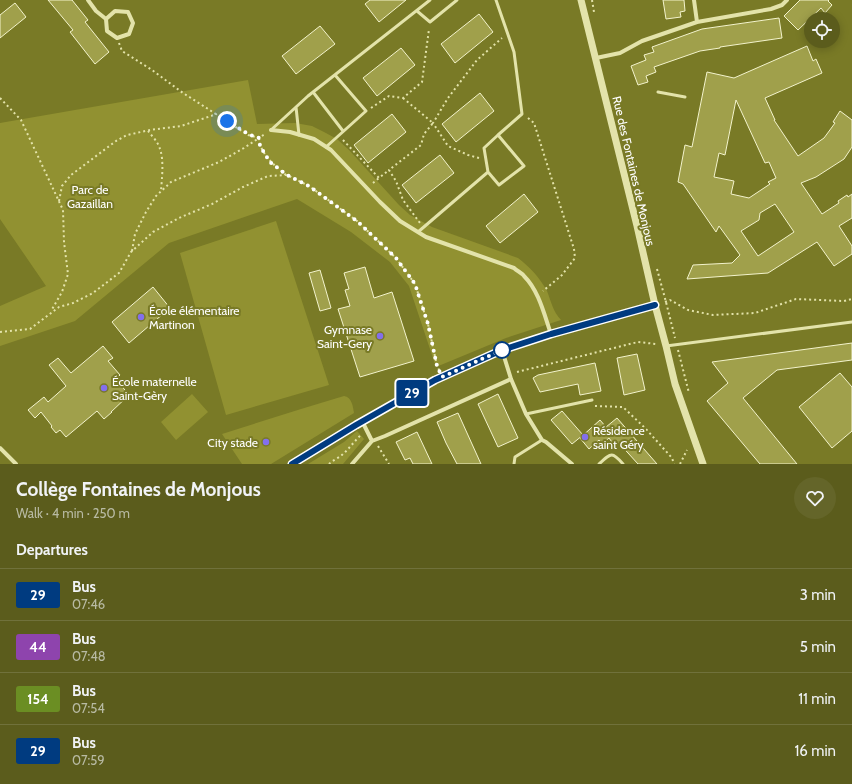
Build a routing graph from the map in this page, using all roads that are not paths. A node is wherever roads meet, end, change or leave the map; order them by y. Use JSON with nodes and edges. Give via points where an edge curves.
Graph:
{"nodes":[{"id":1,"x":88,"y":0,"type":"edge"},
{"id":2,"x":430,"y":0,"type":"edge"},
{"id":3,"x":457,"y":0,"type":"edge"},
{"id":4,"x":496,"y":0,"type":"edge"},
{"id":5,"x":581,"y":0,"type":"edge"},
{"id":6,"x":694,"y":0,"type":"edge"},
{"id":7,"x":787,"y":0,"type":"edge"},
{"id":8,"x":417,"y":11,"type":"junction"},
{"id":9,"x":106,"y":19,"type":"junction"},
{"id":10,"x":697,"y":22,"type":"junction"},
{"id":11,"x":596,"y":58,"type":"junction"},
{"id":12,"x":335,"y":75,"type":"junction"},
{"id":13,"x":313,"y":92,"type":"junction"},
{"id":14,"x":658,"y":92,"type":"dead end"},
{"id":15,"x":686,"y":97,"type":"dead end"},
{"id":16,"x":296,"y":107,"type":"junction"},
{"id":17,"x":271,"y":130,"type":"joint"},
{"id":18,"x":343,"y":131,"type":"junction"},
{"id":19,"x":299,"y":135,"type":"junction"},
{"id":20,"x":498,"y":136,"type":"junction"},
{"id":21,"x":326,"y":147,"type":"junction"},
{"id":22,"x":488,"y":172,"type":"junction"},
{"id":23,"x":418,"y":232,"type":"junction"},
{"id":24,"x":655,"y":305,"type":"junction"},
{"id":25,"x":852,"y":322,"type":"edge"},
{"id":26,"x":551,"y":334,"type":"junction"},
{"id":27,"x":666,"y":346,"type":"junction"},
{"id":28,"x":502,"y":350,"type":"junction"},
{"id":29,"x":511,"y":376,"type":"junction"},
{"id":30,"x":592,"y":400,"type":"dead end"},
{"id":31,"x":526,"y":414,"type":"junction"},
{"id":32,"x":362,"y":422,"type":"junction"},
{"id":33,"x":542,"y":440,"type":"junction"},
{"id":34,"x":372,"y":441,"type":"junction"},
{"id":35,"x":0,"y":448,"type":"edge"},
{"id":36,"x":16,"y":464,"type":"edge"},
{"id":37,"x":292,"y":464,"type":"edge"},
{"id":38,"x":352,"y":464,"type":"edge"},
{"id":39,"x":514,"y":464,"type":"edge"},
{"id":40,"x":572,"y":464,"type":"edge"},
{"id":41,"x":599,"y":464,"type":"edge"},
{"id":42,"x":623,"y":464,"type":"edge"},
{"id":43,"x":703,"y":464,"type":"edge"}],
"edges":[{"from":1,"to":9,"type":"street"},
{"from":2,"to":8,"type":"lane"},
{"from":3,"to":8,"type":"lane","via":[[430,22]]},
{"from":4,"to":20,"type":"lane","via":[[514,52],[522,114]]},
{"from":5,"to":11,"type":"street","name":"Rue des Fontaines de Monjous"},
{"from":6,"to":10,"type":"street"},
{"from":7,"to":10,"type":"street","via":[[771,9]]},
{"from":8,"to":12,"type":"lane"},
{"from":9,"to":9,"type":"street","via":[[107,31],[117,38],[129,34],[133,23],[128,12],[115,10]]},
{"from":10,"to":11,"type":"street","via":[[642,40],[620,53]]},
{"from":11,"to":24,"type":"street","name":"Rue des Fontaines de Monjous"},
{"from":12,"to":13,"type":"lane"},
{"from":12,"to":18,"type":"lane","via":[[366,111]]},
{"from":13,"to":16,"type":"lane"},
{"from":13,"to":18,"type":"lane"},
{"from":14,"to":15,"type":"lane"},
{"from":16,"to":17,"type":"lane"},
{"from":16,"to":19,"type":"lane"},
{"from":17,"to":19,"type":"street"},
{"from":18,"to":21,"type":"lane"},
{"from":19,"to":21,"type":"street","via":[[314,139]]},
{"from":20,"to":22,"type":"lane","via":[[484,148]]},
{"from":20,"to":22,"type":"lane","via":[[524,166],[498,185]]},
{"from":21,"to":23,"type":"street","via":[[400,221]]},
{"from":22,"to":23,"type":"lane"},
{"from":23,"to":26,"type":"street","via":[[514,268],[524,275],[537,296]]},
{"from":24,"to":26,"type":"street"},
{"from":24,"to":27,"type":"street","name":"Rue des Fontaines de Monjous"},
{"from":25,"to":27,"type":"lane"},
{"from":26,"to":28,"type":"street"},
{"from":27,"to":43,"type":"street","name":"Rue des Fontaines de Monjous","via":[[675,384]]},
{"from":28,"to":29,"type":"street"},
{"from":28,"to":32,"type":"street","via":[[442,377]]},
{"from":29,"to":31,"type":"street"},
{"from":29,"to":34,"type":"street"},
{"from":30,"to":31,"type":"lane"},
{"from":31,"to":33,"type":"street"},
{"from":32,"to":34,"type":"street"},
{"from":32,"to":37,"type":"street"},
{"from":33,"to":39,"type":"lane","via":[[515,457]]},
{"from":33,"to":40,"type":"street"},
{"from":34,"to":38,"type":"street"},
{"from":35,"to":36,"type":"street"},
{"from":41,"to":42,"type":"lane","via":[[614,455]]}]}
